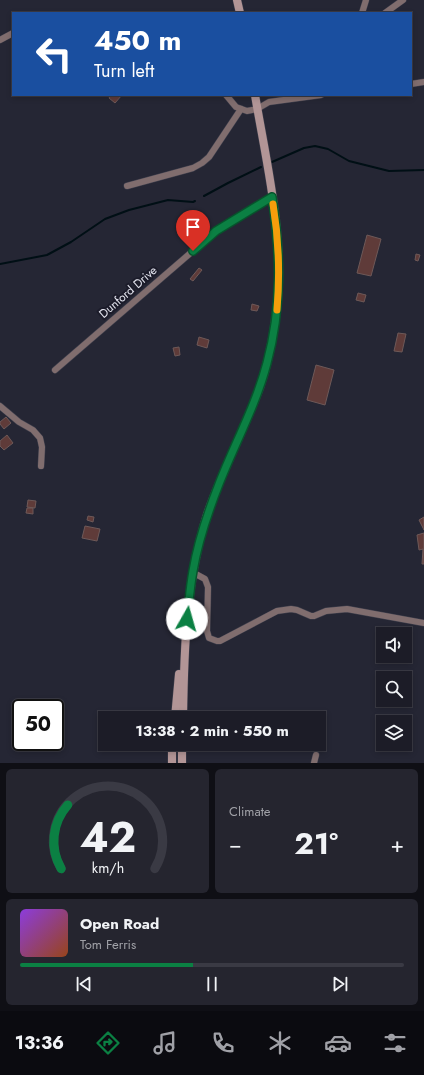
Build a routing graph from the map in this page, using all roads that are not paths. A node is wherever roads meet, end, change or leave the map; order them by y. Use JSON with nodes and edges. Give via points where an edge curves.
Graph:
{"nodes":[{"id":1,"x":237,"y":0,"type":"edge"},
{"id":2,"x":366,"y":0,"type":"edge"},
{"id":3,"x":403,"y":0,"type":"edge"},
{"id":4,"x":240,"y":12,"type":"edge"},
{"id":5,"x":362,"y":12,"type":"edge"},
{"id":6,"x":386,"y":12,"type":"edge"},
{"id":7,"x":12,"y":34,"type":"edge"},
{"id":8,"x":0,"y":40,"type":"edge"},
{"id":9,"x":424,"y":82,"type":"edge"},
{"id":10,"x":412,"y":84,"type":"edge"},
{"id":11,"x":227,"y":96,"type":"edge"},
{"id":12,"x":255,"y":96,"type":"edge"},
{"id":13,"x":314,"y":96,"type":"edge"},
{"id":14,"x":257,"y":109,"type":"junction"},
{"id":15,"x":241,"y":110,"type":"junction"},
{"id":16,"x":127,"y":186,"type":"dead end"},
{"id":17,"x":272,"y":197,"type":"junction"},
{"id":18,"x":55,"y":370,"type":"dead end"},
{"id":19,"x":0,"y":406,"type":"edge"},
{"id":20,"x":41,"y":466,"type":"dead end"},
{"id":21,"x":192,"y":572,"type":"junction"},
{"id":22,"x":424,"y":623,"type":"edge"},
{"id":23,"x":184,"y":650,"type":"junction"},
{"id":24,"x":176,"y":711,"type":"edge"},
{"id":25,"x":183,"y":711,"type":"edge"},
{"id":26,"x":172,"y":751,"type":"edge"},
{"id":27,"x":182,"y":751,"type":"edge"},
{"id":28,"x":316,"y":756,"type":"dead end"},
{"id":29,"x":172,"y":763,"type":"edge"},
{"id":30,"x":182,"y":763,"type":"edge"},
{"id":31,"x":314,"y":763,"type":"edge"}],
"edges":[{"from":1,"to":4,"type":"main road"},
{"from":2,"to":5,"type":"street"},
{"from":3,"to":6,"type":"street"},
{"from":7,"to":8,"type":"street"},
{"from":9,"to":10,"type":"street"},
{"from":11,"to":15,"type":"street"},
{"from":12,"to":14,"type":"main road"},
{"from":13,"to":14,"type":"street","via":[[269,102]]},
{"from":14,"to":15,"type":"street"},
{"from":14,"to":17,"type":"main road"},
{"from":15,"to":16,"type":"street","via":[[209,157],[202,163],[193,168]]},
{"from":17,"to":18,"type":"street","name":"Dunford Drive","via":[[216,231]]},
{"from":17,"to":21,"type":"main road","via":[[280,267],[277,313],[270,350],[260,386],[210,507]]},
{"from":19,"to":20,"type":"street","via":[[40,438]]},
{"from":21,"to":22,"type":"street","via":[[201,576],[207,583],[207,631],[209,638],[216,641],[285,609],[297,610],[311,616],[326,611],[347,609]]},
{"from":21,"to":23,"type":"main road"},
{"from":23,"to":24,"type":"main road"},
{"from":23,"to":25,"type":"main road"},
{"from":26,"to":29,"type":"main road"},
{"from":27,"to":30,"type":"main road"},
{"from":28,"to":31,"type":"street"}]}
